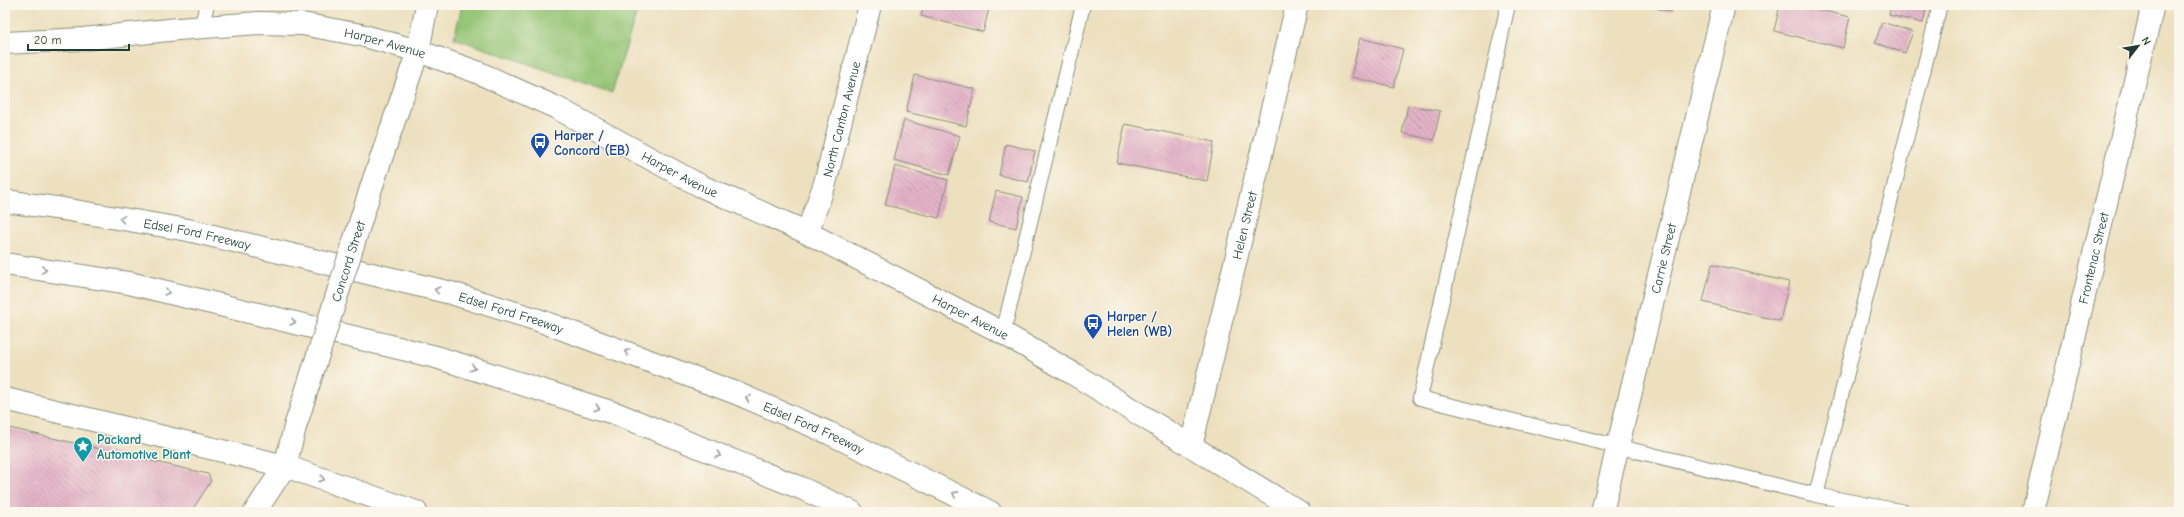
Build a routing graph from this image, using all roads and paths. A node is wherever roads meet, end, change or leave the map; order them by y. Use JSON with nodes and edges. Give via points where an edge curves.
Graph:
{"nodes":[{"id":1,"x":207,"y":5,"type":"edge"},
{"id":2,"x":427,"y":5,"type":"edge"},
{"id":3,"x":870,"y":5,"type":"edge"},
{"id":4,"x":1082,"y":5,"type":"edge"},
{"id":5,"x":1297,"y":5,"type":"edge"},
{"id":6,"x":1508,"y":5,"type":"edge"},
{"id":7,"x":1724,"y":5,"type":"edge"},
{"id":8,"x":1940,"y":5,"type":"edge"},
{"id":9,"x":2153,"y":5,"type":"edge"},
{"id":10,"x":201,"y":28,"type":"junction"},
{"id":11,"x":5,"y":43,"type":"edge"},
{"id":12,"x":418,"y":51,"type":"junction"},
{"id":13,"x":5,"y":202,"type":"edge"},
{"id":14,"x":807,"y":233,"type":"junction"},
{"id":15,"x":5,"y":264,"type":"edge"},
{"id":16,"x":1003,"y":333,"type":"junction"},
{"id":17,"x":5,"y":399,"type":"edge"},
{"id":18,"x":1191,"y":446,"type":"junction"},
{"id":19,"x":1618,"y":446,"type":"junction"},
{"id":20,"x":285,"y":466,"type":"junction"},
{"id":21,"x":1816,"y":495,"type":"junction"},
{"id":22,"x":255,"y":512,"type":"edge"},
{"id":23,"x":416,"y":512,"type":"edge"},
{"id":24,"x":852,"y":512,"type":"edge"},
{"id":25,"x":990,"y":512,"type":"edge"},
{"id":26,"x":1299,"y":512,"type":"edge"},
{"id":27,"x":1602,"y":512,"type":"edge"},
{"id":28,"x":1905,"y":512,"type":"edge"},
{"id":29,"x":2033,"y":512,"type":"edge"}],
"edges":[{"from":1,"to":10,"type":"lane"},
{"from":2,"to":12,"type":"main road","name":"Concord Street"},
{"from":3,"to":14,"type":"main road","name":"North Canton Avenue","via":[[825,183]]},
{"from":4,"to":16,"type":"lane"},
{"from":5,"to":18,"type":"main road","name":"Helen Street"},
{"from":6,"to":19,"type":"lane","via":[[1420,398]]},
{"from":7,"to":19,"type":"main road","name":"Carrie Street"},
{"from":8,"to":21,"type":"lane"},
{"from":9,"to":29,"type":"main road","name":"Frontenac Street"},
{"from":10,"to":11,"type":"main road","name":"Harper Avenue"},
{"from":10,"to":12,"type":"main road","name":"Harper Avenue","via":[[302,24],[361,35]]},
{"from":12,"to":14,"type":"main road","name":"Harper Avenue","via":[[477,72],[557,108],[701,186]]},
{"from":12,"to":20,"type":"main road","name":"Concord Street","bridge":true,"via":[[373,182]]},
{"from":25,"to":13,"type":"main road","name":"Edsel Ford Freeway","one_way":true,"via":[[829,433],[736,393],[538,320],[451,293],[188,230],[63,208]]},
{"from":14,"to":16,"type":"main road","name":"Harper Avenue","via":[[898,277]]},
{"from":15,"to":24,"type":"main road","one_way":true,"via":[[129,283],[443,359],[617,414],[801,488]]},
{"from":16,"to":18,"type":"main road","name":"Harper Avenue"},
{"from":17,"to":20,"type":"main road"},
{"from":18,"to":26,"type":"main road","name":"Harper Avenue"},
{"from":19,"to":21,"type":"lane"},
{"from":19,"to":27,"type":"main road","name":"Carrie Street"},
{"from":20,"to":22,"type":"main road","name":"Concord Street"},
{"from":20,"to":23,"type":"main road","one_way":true},
{"from":21,"to":28,"type":"lane"}]}
